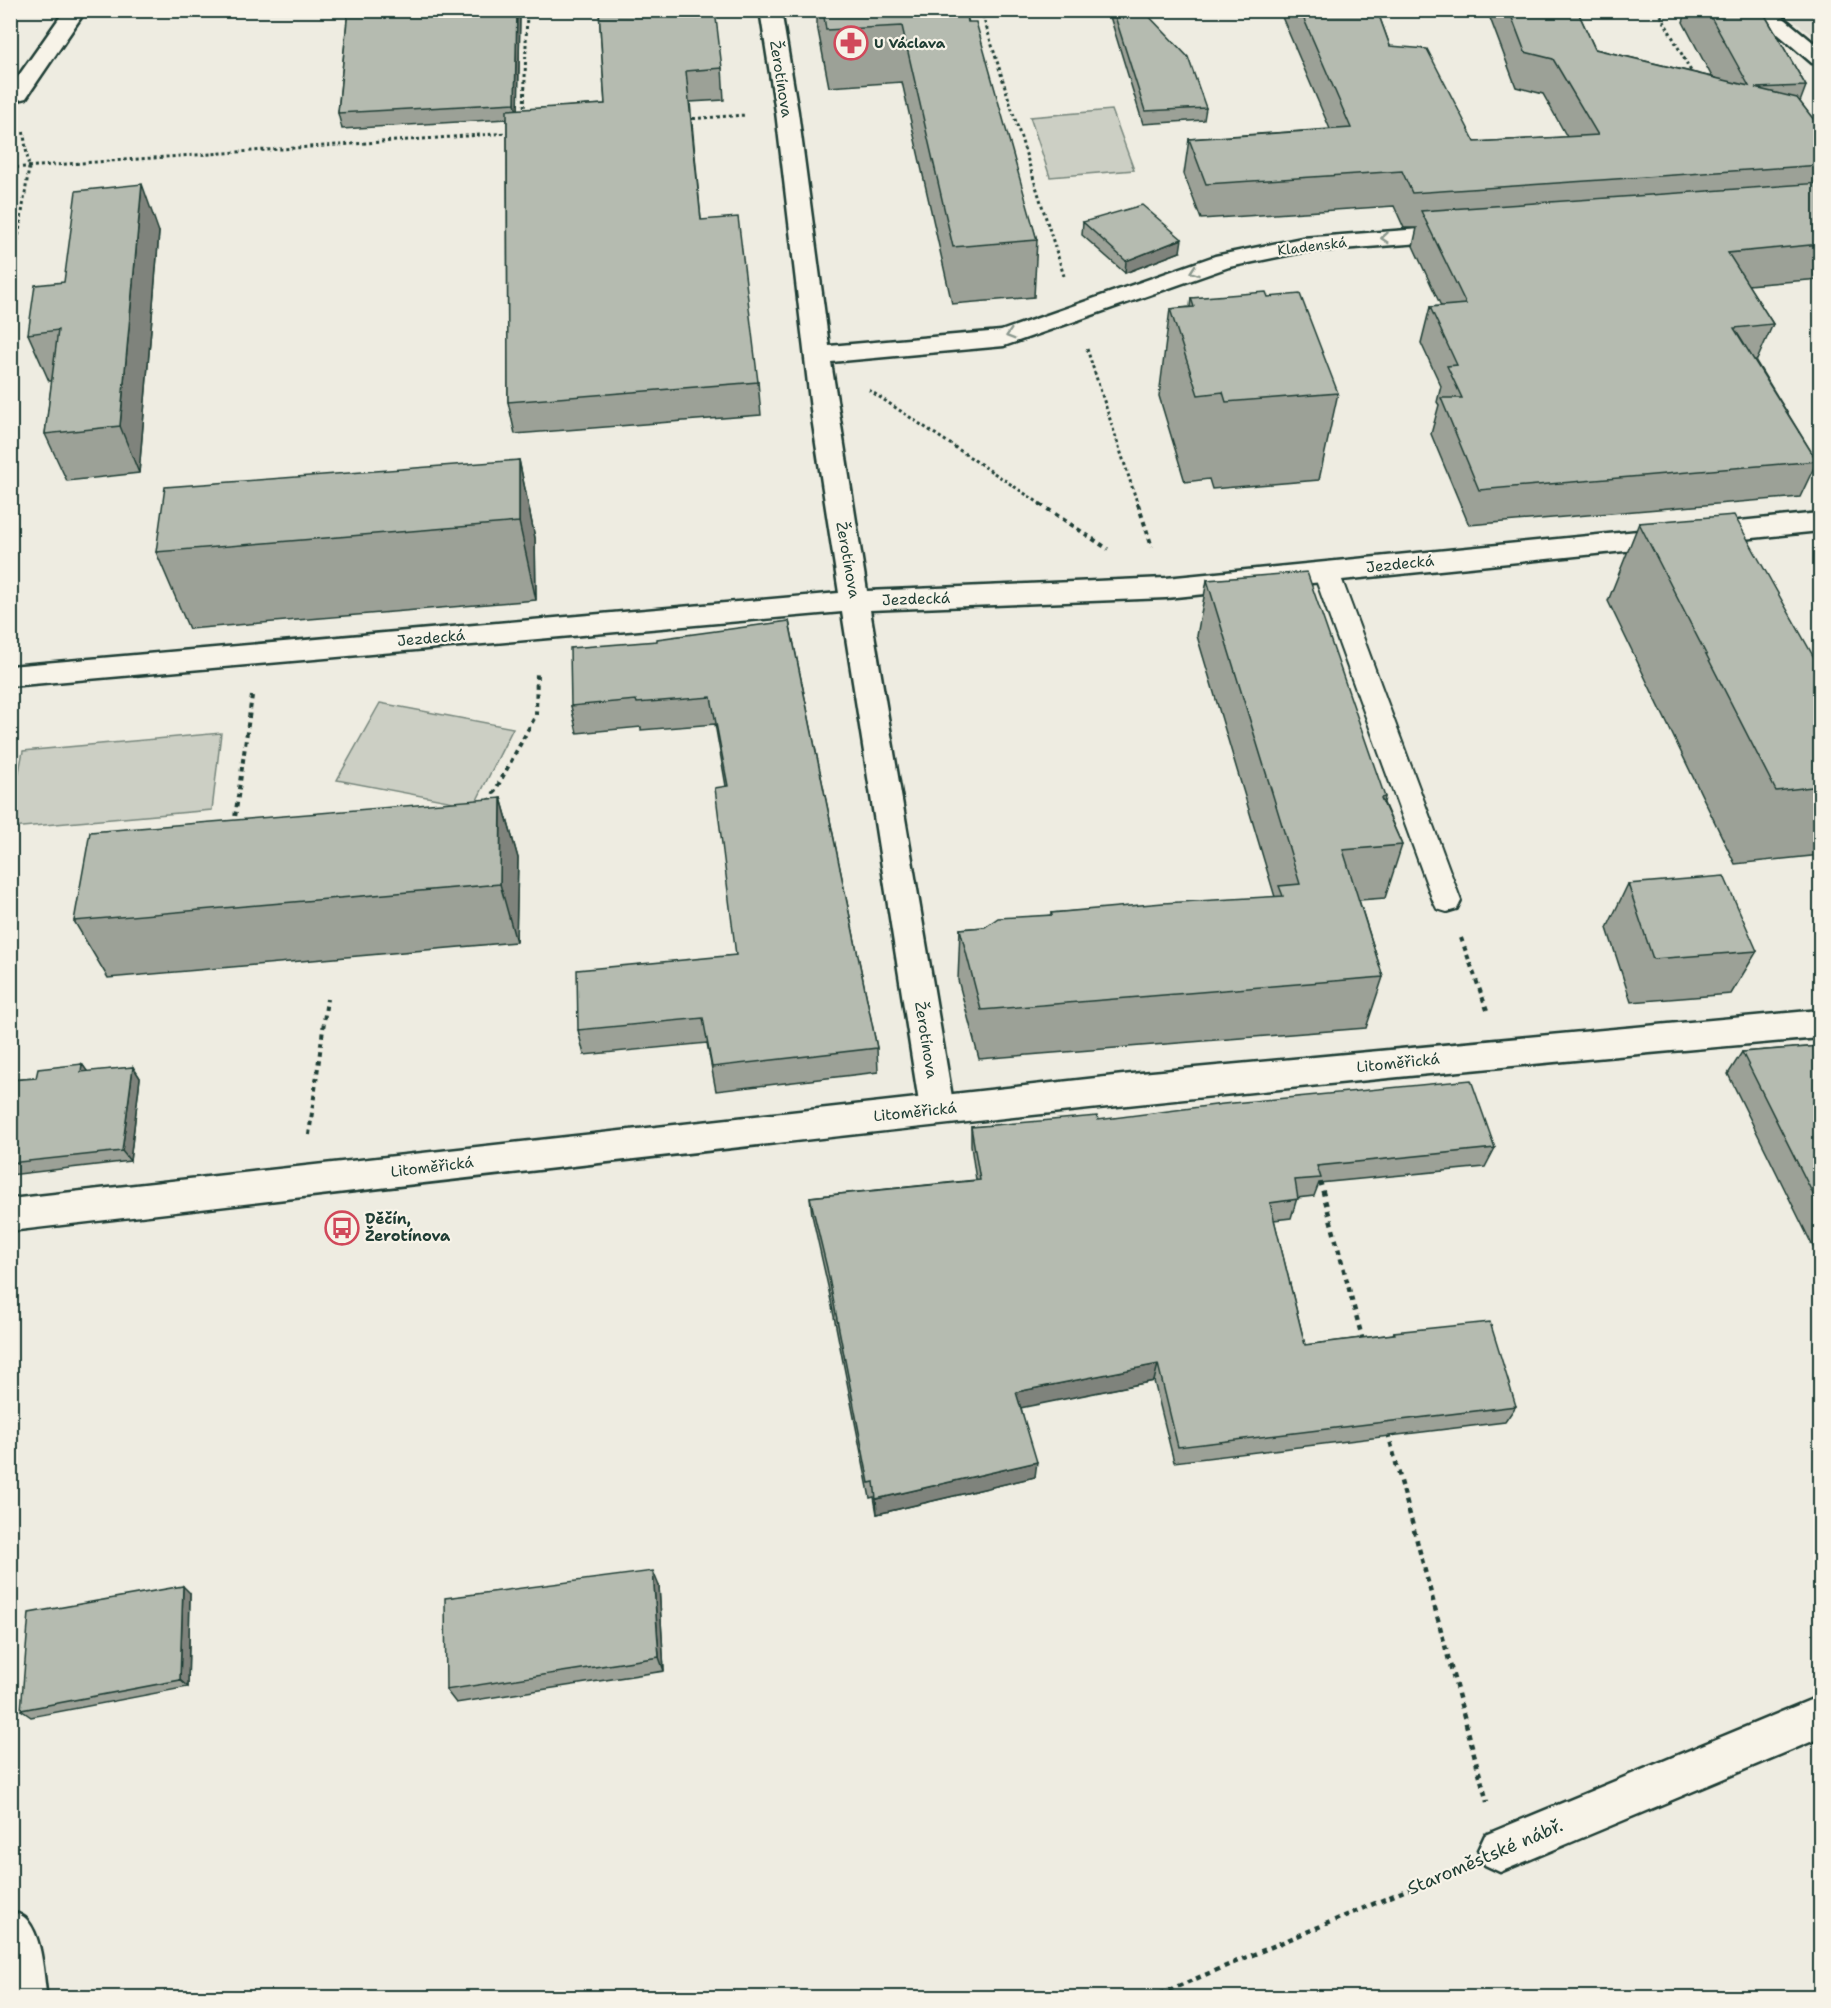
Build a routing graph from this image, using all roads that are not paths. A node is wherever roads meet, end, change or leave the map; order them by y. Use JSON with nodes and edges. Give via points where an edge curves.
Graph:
{"nodes":[{"id":1,"x":76,"y":10,"type":"edge"},
{"id":2,"x":770,"y":10,"type":"edge"},
{"id":3,"x":1760,"y":10,"type":"edge"},
{"id":4,"x":1821,"y":58,"type":"edge"},
{"id":5,"x":18,"y":93,"type":"road end"},
{"id":6,"x":1482,"y":231,"type":"edge"},
{"id":7,"x":817,"y":355,"type":"junction"},
{"id":8,"x":1821,"y":522,"type":"edge"},
{"id":9,"x":1326,"y":572,"type":"junction"},
{"id":10,"x":855,"y":601,"type":"junction"},
{"id":11,"x":10,"y":676,"type":"edge"},
{"id":12,"x":1447,"y":900,"type":"road end"},
{"id":13,"x":1821,"y":1024,"type":"edge"},
{"id":14,"x":937,"y":1109,"type":"junction"},
{"id":15,"x":10,"y":1215,"type":"edge"},
{"id":16,"x":1821,"y":1717,"type":"edge"},
{"id":17,"x":1500,"y":1850,"type":"road end"},
{"id":18,"x":10,"y":1933,"type":"edge"},
{"id":19,"x":25,"y":1998,"type":"edge"}],
"edges":[{"from":1,"to":5,"type":"street"},
{"from":2,"to":7,"type":"street","name":"Žerotínova","via":[[787,111]]},
{"from":3,"to":4,"type":"street"},
{"from":6,"to":7,"type":"street","name":"Kladenská","one_way":true,"via":[[1302,245],[1223,261],[1004,338]]},
{"from":7,"to":10,"type":"street","name":"Žerotínova"},
{"from":8,"to":9,"type":"street","name":"Jezdecká","via":[[1727,542]]},
{"from":9,"to":10,"type":"street","name":"Jezdecká","via":[[1166,588]]},
{"from":9,"to":12,"type":"lane"},
{"from":10,"to":11,"type":"street","name":"Jezdecká"},
{"from":10,"to":14,"type":"street","name":"Žerotínova"},
{"from":13,"to":14,"type":"street","name":"Litoměřická"},
{"from":14,"to":15,"type":"street","name":"Litoměřická"},
{"from":16,"to":17,"type":"street","name":"Staroměstské nábř."},
{"from":18,"to":19,"type":"street","via":[[15,1941]]}]}
